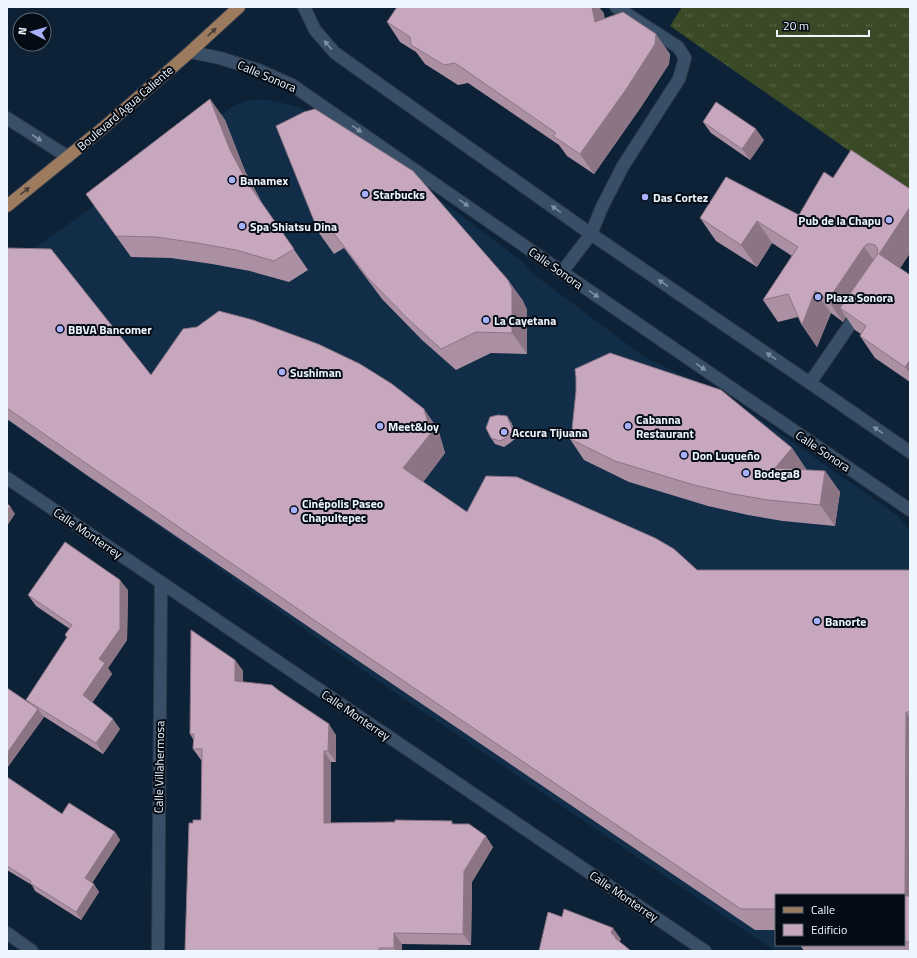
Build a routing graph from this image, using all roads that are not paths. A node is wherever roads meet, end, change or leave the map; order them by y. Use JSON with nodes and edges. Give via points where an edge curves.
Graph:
{"nodes":[{"id":1,"x":239,"y":7,"type":"edge"},
{"id":2,"x":304,"y":7,"type":"edge"},
{"id":3,"x":616,"y":7,"type":"edge"},
{"id":4,"x":190,"y":52,"type":"junction"},
{"id":5,"x":7,"y":118,"type":"edge"},
{"id":6,"x":68,"y":157,"type":"junction"},
{"id":7,"x":7,"y":206,"type":"edge"},
{"id":8,"x":591,"y":234,"type":"junction"},
{"id":9,"x":562,"y":272,"type":"junction"},
{"id":10,"x":868,"y":299,"type":"edge"},
{"id":11,"x":810,"y":383,"type":"junction"},
{"id":12,"x":910,"y":452,"type":"edge"},
{"id":13,"x":7,"y":478,"type":"edge"},
{"id":14,"x":910,"y":510,"type":"edge"},
{"id":15,"x":161,"y":583,"type":"junction"},
{"id":16,"x":7,"y":933,"type":"edge"},
{"id":17,"x":32,"y":951,"type":"edge"},
{"id":18,"x":158,"y":951,"type":"edge"},
{"id":19,"x":705,"y":951,"type":"edge"}],
"edges":[{"from":4,"to":1,"type":"main road","name":"Boulevard Agua Caliente","one_way":true},
{"from":8,"to":2,"type":"street","one_way":true,"via":[[335,53],[315,30]]},
{"from":3,"to":8,"type":"street","via":[[678,47],[685,58],[679,79],[624,166]]},
{"from":4,"to":6,"type":"main road","name":"Boulevard Agua Caliente"},
{"from":4,"to":9,"type":"street","name":"Calle Sonora","one_way":true,"via":[[228,60],[292,85]]},
{"from":5,"to":6,"type":"street","one_way":true},
{"from":7,"to":6,"type":"main road","name":"Boulevard Agua Caliente","one_way":true},
{"from":8,"to":9,"type":"street"},
{"from":11,"to":8,"type":"street","one_way":true},
{"from":9,"to":14,"type":"street","name":"Calle Sonora","one_way":true},
{"from":10,"to":11,"type":"street"},
{"from":12,"to":11,"type":"street","one_way":true},
{"from":13,"to":15,"type":"street","name":"Calle Monterrey"},
{"from":15,"to":18,"type":"street","name":"Calle Villahermosa"},
{"from":15,"to":19,"type":"street","name":"Calle Monterrey"},
{"from":16,"to":17,"type":"street"}]}
